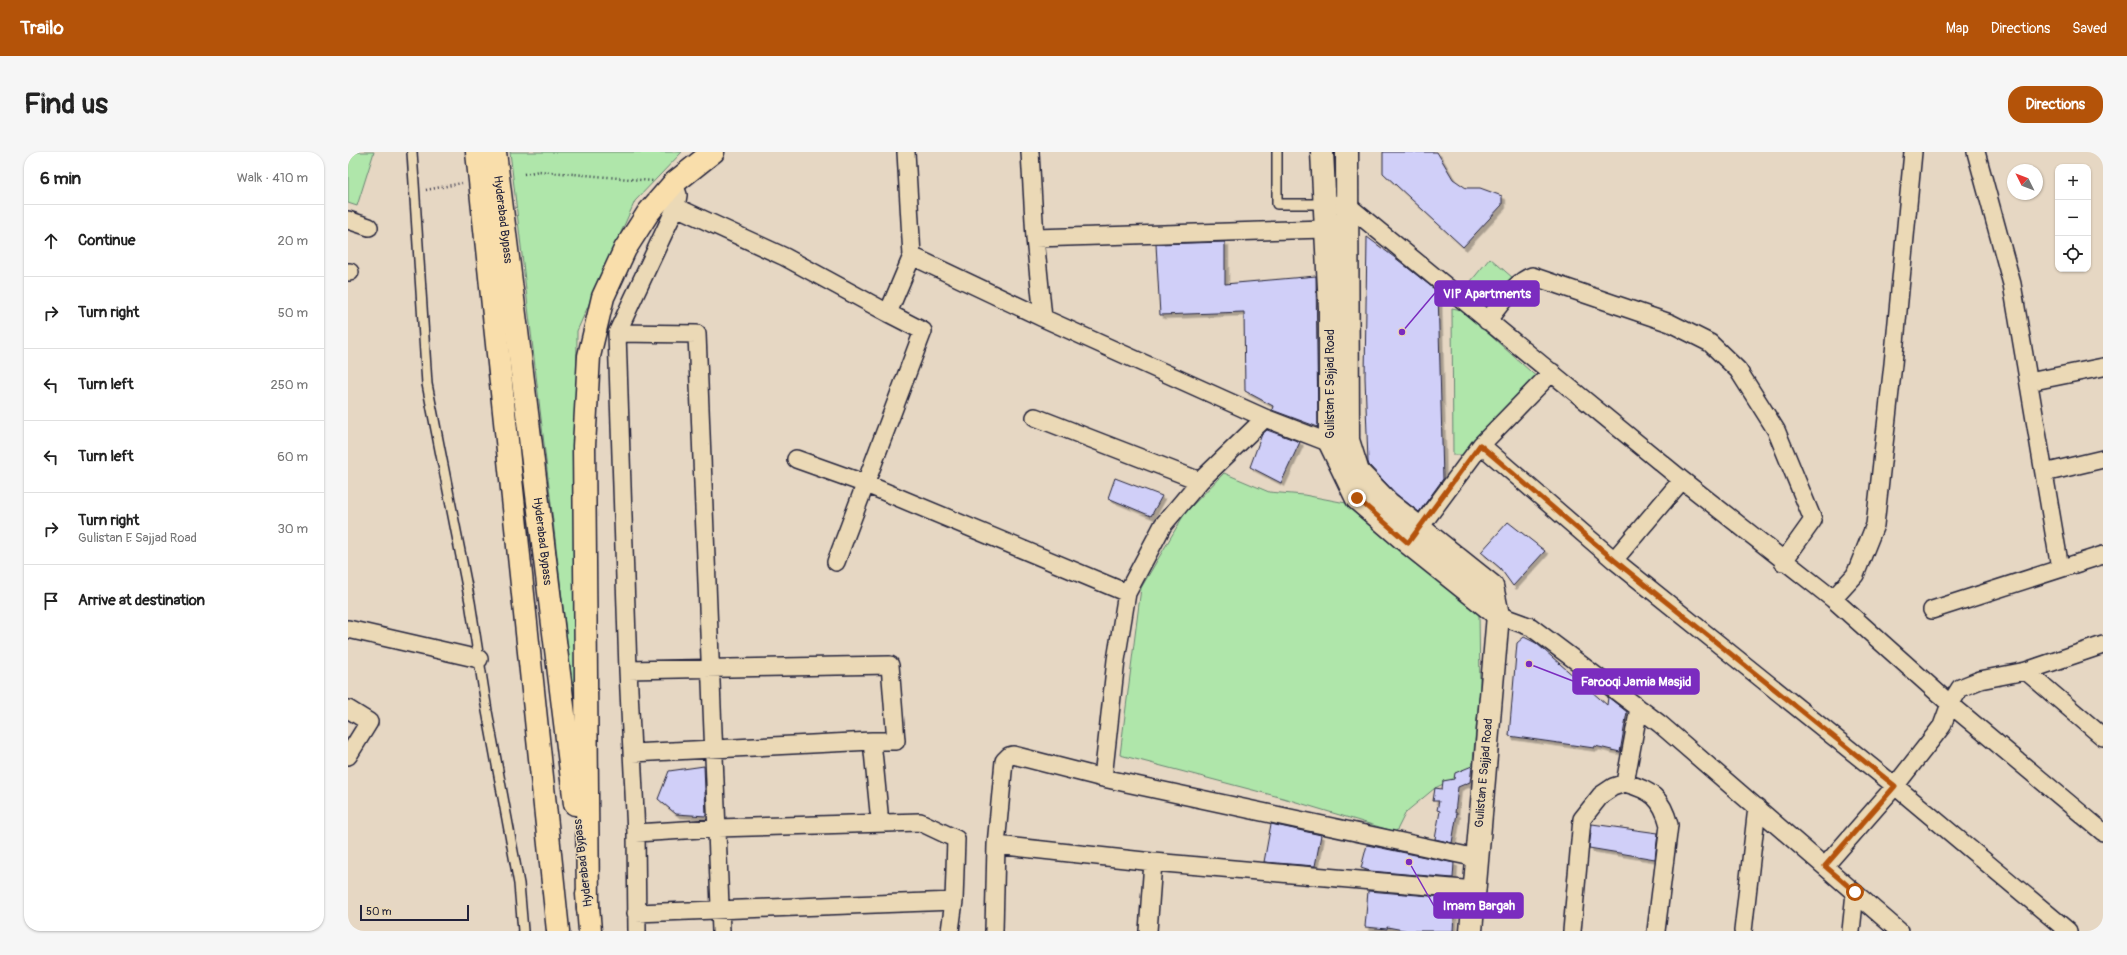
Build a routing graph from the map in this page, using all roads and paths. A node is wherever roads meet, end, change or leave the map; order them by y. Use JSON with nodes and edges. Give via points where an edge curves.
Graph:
{"nodes":[{"id":1,"x":412,"y":152,"type":"edge"},
{"id":2,"x":477,"y":152,"type":"edge"},
{"id":3,"x":495,"y":152,"type":"edge"},
{"id":4,"x":713,"y":152,"type":"edge"},
{"id":5,"x":906,"y":152,"type":"edge"},
{"id":6,"x":1030,"y":152,"type":"edge"},
{"id":7,"x":1277,"y":152,"type":"edge"},
{"id":8,"x":1322,"y":152,"type":"edge"},
{"id":9,"x":1347,"y":152,"type":"edge"},
{"id":10,"x":1913,"y":152,"type":"edge"},
{"id":11,"x":1976,"y":152,"type":"edge"},
{"id":12,"x":524,"y":174,"type":"dead end"},
{"id":13,"x":466,"y":183,"type":"dead end"},
{"id":14,"x":674,"y":183,"type":"junction"},
{"id":15,"x":414,"y":192,"type":"junction"},
{"id":16,"x":1324,"y":204,"type":"junction"},
{"id":17,"x":1346,"y":204,"type":"junction"},
{"id":18,"x":676,"y":207,"type":"junction"},
{"id":19,"x":348,"y":220,"type":"edge"},
{"id":20,"x":369,"y":227,"type":"dead end"},
{"id":21,"x":1326,"y":229,"type":"junction"},
{"id":22,"x":1034,"y":238,"type":"junction"},
{"id":23,"x":912,"y":256,"type":"junction"},
{"id":24,"x":888,"y":313,"type":"junction"},
{"id":25,"x":1043,"y":318,"type":"junction"},
{"id":26,"x":1487,"y":321,"type":"junction"},
{"id":27,"x":617,"y":333,"type":"junction"},
{"id":28,"x":2103,"y":367,"type":"edge"},
{"id":29,"x":1552,"y":372,"type":"junction"},
{"id":30,"x":2029,"y":382,"type":"junction"},
{"id":31,"x":1035,"y":417,"type":"dead end"},
{"id":32,"x":1265,"y":418,"type":"junction"},
{"id":33,"x":1330,"y":443,"type":"junction"},
{"id":34,"x":1480,"y":445,"type":"junction"},
{"id":35,"x":796,"y":459,"type":"dead end"},
{"id":36,"x":2103,"y":459,"type":"edge"},
{"id":37,"x":2044,"y":473,"type":"junction"},
{"id":38,"x":1682,"y":480,"type":"junction"},
{"id":39,"x":1200,"y":481,"type":"junction"},
{"id":40,"x":866,"y":484,"type":"junction"},
{"id":41,"x":1414,"y":536,"type":"junction"},
{"id":42,"x":2103,"y":555,"type":"edge"},
{"id":43,"x":1614,"y":560,"type":"junction"},
{"id":44,"x":836,"y":562,"type":"dead end"},
{"id":45,"x":1783,"y":562,"type":"junction"},
{"id":46,"x":2060,"y":568,"type":"junction"},
{"id":47,"x":1127,"y":593,"type":"junction"},
{"id":48,"x":1833,"y":600,"type":"junction"},
{"id":49,"x":1932,"y":610,"type":"dead end"},
{"id":50,"x":1498,"y":615,"type":"junction"},
{"id":51,"x":348,"y":629,"type":"edge"},
{"id":52,"x":2103,"y":644,"type":"edge"},
{"id":53,"x":479,"y":659,"type":"junction"},
{"id":54,"x":710,"y":667,"type":"junction"},
{"id":55,"x":628,"y":670,"type":"junction"},
{"id":56,"x":2026,"y":671,"type":"junction"},
{"id":57,"x":1950,"y":704,"type":"junction"},
{"id":58,"x":1639,"y":708,"type":"junction"},
{"id":59,"x":348,"y":709,"type":"edge"},
{"id":60,"x":2101,"y":733,"type":"edge"},
{"id":61,"x":872,"y":741,"type":"junction"},
{"id":62,"x":714,"y":747,"type":"junction"},
{"id":63,"x":632,"y":753,"type":"junction"},
{"id":64,"x":348,"y":756,"type":"edge"},
{"id":65,"x":1103,"y":778,"type":"junction"},
{"id":66,"x":1625,"y":783,"type":"junction"},
{"id":67,"x":1895,"y":786,"type":"junction"},
{"id":68,"x":1757,"y":807,"type":"junction"},
{"id":69,"x":878,"y":812,"type":"dead end"},
{"id":70,"x":717,"y":828,"type":"junction"},
{"id":71,"x":2103,"y":832,"type":"edge"},
{"id":72,"x":636,"y":833,"type":"junction"},
{"id":73,"x":996,"y":845,"type":"junction"},
{"id":74,"x":1477,"y":858,"type":"junction"},
{"id":75,"x":1153,"y":862,"type":"junction"},
{"id":76,"x":1825,"y":866,"type":"junction"},
{"id":77,"x":1475,"y":890,"type":"junction"},
{"id":78,"x":1855,"y":892,"type":"junction"},
{"id":79,"x":954,"y":901,"type":"junction"},
{"id":80,"x":588,"y":908,"type":"junction"},
{"id":81,"x":720,"y":909,"type":"junction"},
{"id":82,"x":636,"y":914,"type":"junction"},
{"id":83,"x":523,"y":931,"type":"edge"},
{"id":84,"x":558,"y":931,"type":"edge"},
{"id":85,"x":590,"y":931,"type":"edge"},
{"id":86,"x":637,"y":931,"type":"edge"},
{"id":87,"x":721,"y":931,"type":"edge"},
{"id":88,"x":950,"y":931,"type":"edge"},
{"id":89,"x":994,"y":931,"type":"edge"},
{"id":90,"x":1148,"y":931,"type":"edge"},
{"id":91,"x":1471,"y":931,"type":"edge"},
{"id":92,"x":1572,"y":931,"type":"edge"},
{"id":93,"x":1656,"y":931,"type":"edge"},
{"id":94,"x":1743,"y":931,"type":"edge"},
{"id":95,"x":1851,"y":931,"type":"edge"},
{"id":96,"x":1899,"y":931,"type":"edge"},
{"id":97,"x":2068,"y":931,"type":"edge"}],
"edges":[{"from":1,"to":15,"type":"lane"},
{"from":2,"to":84,"type":"highway","name":"Hyderabad Bypass"},
{"from":3,"to":80,"type":"highway","name":"Hyderabad Bypass"},
{"from":4,"to":14,"type":"highway"},
{"from":5,"to":23,"type":"street"},
{"from":6,"to":22,"type":"street"},
{"from":7,"to":16,"type":"lane","via":[[1278,204]]},
{"from":8,"to":16,"type":"street","name":"Gulistan E Sajjad Road"},
{"from":9,"to":17,"type":"street","name":"Gulistan E Sajjad Road"},
{"from":10,"to":48,"type":"street","via":[[1875,524],[1855,575]]},
{"from":11,"to":30,"type":"street","via":[[2012,284]]},
{"from":12,"to":14,"type":"path","via":[[539,171]]},
{"from":13,"to":15,"type":"path"},
{"from":14,"to":18,"type":"street","via":[[678,195]]},
{"from":14,"to":80,"type":"highway","via":[[648,213],[625,249],[603,297],[589,356],[584,446]]},
{"from":15,"to":53,"type":"lane","via":[[427,384]]},
{"from":16,"to":17,"type":"street"},
{"from":16,"to":21,"type":"street","name":"Gulistan E Sajjad Road"},
{"from":17,"to":26,"type":"street"},
{"from":17,"to":41,"type":"street","name":"Gulistan E Sajjad Road","via":[[1348,440],[1358,472],[1388,503]]},
{"from":18,"to":24,"type":"street","via":[[785,257]]},
{"from":18,"to":27,"type":"street"},
{"from":19,"to":20,"type":"street"},
{"from":21,"to":22,"type":"street"},
{"from":21,"to":33,"type":"street","name":"Gulistan E Sajjad Road","via":[[1330,308]]},
{"from":22,"to":25,"type":"street"},
{"from":23,"to":24,"type":"street"},
{"from":23,"to":25,"type":"street"},
{"from":24,"to":40,"type":"street","via":[[923,330]]},
{"from":25,"to":32,"type":"street"},
{"from":26,"to":29,"type":"street"},
{"from":26,"to":45,"type":"street","via":[[1525,278],[1532,276],[1670,323],[1710,343],[1738,370],[1776,430],[1812,520]]},
{"from":27,"to":54,"type":"street","via":[[697,334]]},
{"from":27,"to":55,"type":"street"},
{"from":28,"to":30,"type":"street"},
{"from":29,"to":34,"type":"street"},
{"from":29,"to":38,"type":"street"},
{"from":30,"to":37,"type":"street"},
{"from":31,"to":39,"type":"street"},
{"from":32,"to":33,"type":"street"},
{"from":32,"to":39,"type":"street"},
{"from":33,"to":41,"type":"street","name":"Gulistan E Sajjad Road","via":[[1357,498]]},
{"from":34,"to":41,"type":"street"},
{"from":34,"to":43,"type":"street"},
{"from":35,"to":40,"type":"street"},
{"from":36,"to":37,"type":"street"},
{"from":37,"to":46,"type":"street"},
{"from":38,"to":43,"type":"street"},
{"from":38,"to":45,"type":"street"},
{"from":39,"to":47,"type":"street","via":[[1163,526]]},
{"from":40,"to":44,"type":"street"},
{"from":40,"to":47,"type":"street"},
{"from":41,"to":50,"type":"street","name":"Gulistan E Sajjad Road"},
{"from":42,"to":46,"type":"street"},
{"from":43,"to":67,"type":"street"},
{"from":45,"to":48,"type":"street"},
{"from":46,"to":49,"type":"street"},
{"from":47,"to":65,"type":"street","via":[[1116,660]]},
{"from":48,"to":57,"type":"street"},
{"from":50,"to":58,"type":"street","via":[[1531,627]]},
{"from":50,"to":74,"type":"street","name":"Gulistan E Sajjad Road"},
{"from":51,"to":53,"type":"street"},
{"from":52,"to":56,"type":"street"},
{"from":53,"to":83,"type":"lane","via":[[519,884]]},
{"from":54,"to":55,"type":"street"},
{"from":54,"to":61,"type":"street","via":[[890,664],[896,741]]},
{"from":54,"to":62,"type":"street"},
{"from":55,"to":63,"type":"street"},
{"from":56,"to":57,"type":"street","via":[[1980,680],[1960,688]]},
{"from":56,"to":60,"type":"street"},
{"from":57,"to":67,"type":"street","via":[[1942,726]]},
{"from":57,"to":71,"type":"street"},
{"from":58,"to":66,"type":"street"},
{"from":58,"to":68,"type":"street"},
{"from":59,"to":64,"type":"street","via":[[369,722]]},
{"from":61,"to":62,"type":"street"},
{"from":61,"to":69,"type":"street"},
{"from":62,"to":63,"type":"street"},
{"from":62,"to":70,"type":"street"},
{"from":63,"to":72,"type":"street"},
{"from":65,"to":73,"type":"street","via":[[1009,756],[1004,761]]},
{"from":65,"to":74,"type":"street"},
{"from":66,"to":92,"type":"street","via":[[1601,794],[1582,819]]},
{"from":66,"to":93,"type":"street","via":[[1641,787],[1656,797],[1665,810],[1669,825]]},
{"from":67,"to":76,"type":"street"},
{"from":67,"to":97,"type":"street"},
{"from":68,"to":76,"type":"street"},
{"from":68,"to":94,"type":"street"},
{"from":70,"to":72,"type":"street"},
{"from":70,"to":79,"type":"street","via":[[920,822],[956,839]]},
{"from":70,"to":81,"type":"street"},
{"from":72,"to":82,"type":"street"},
{"from":73,"to":75,"type":"street"},
{"from":73,"to":89,"type":"street"},
{"from":74,"to":77,"type":"street","name":"Gulistan E Sajjad Road"},
{"from":75,"to":77,"type":"street"},
{"from":75,"to":90,"type":"street"},
{"from":76,"to":78,"type":"street"},
{"from":77,"to":91,"type":"street","name":"Gulistan E Sajjad Road"},
{"from":78,"to":95,"type":"street"},
{"from":78,"to":96,"type":"street"},
{"from":79,"to":81,"type":"street"},
{"from":79,"to":88,"type":"street"},
{"from":80,"to":85,"type":"highway","name":"Hyderabad Bypass"},
{"from":81,"to":82,"type":"street"},
{"from":81,"to":87,"type":"street"},
{"from":82,"to":86,"type":"street"}]}
